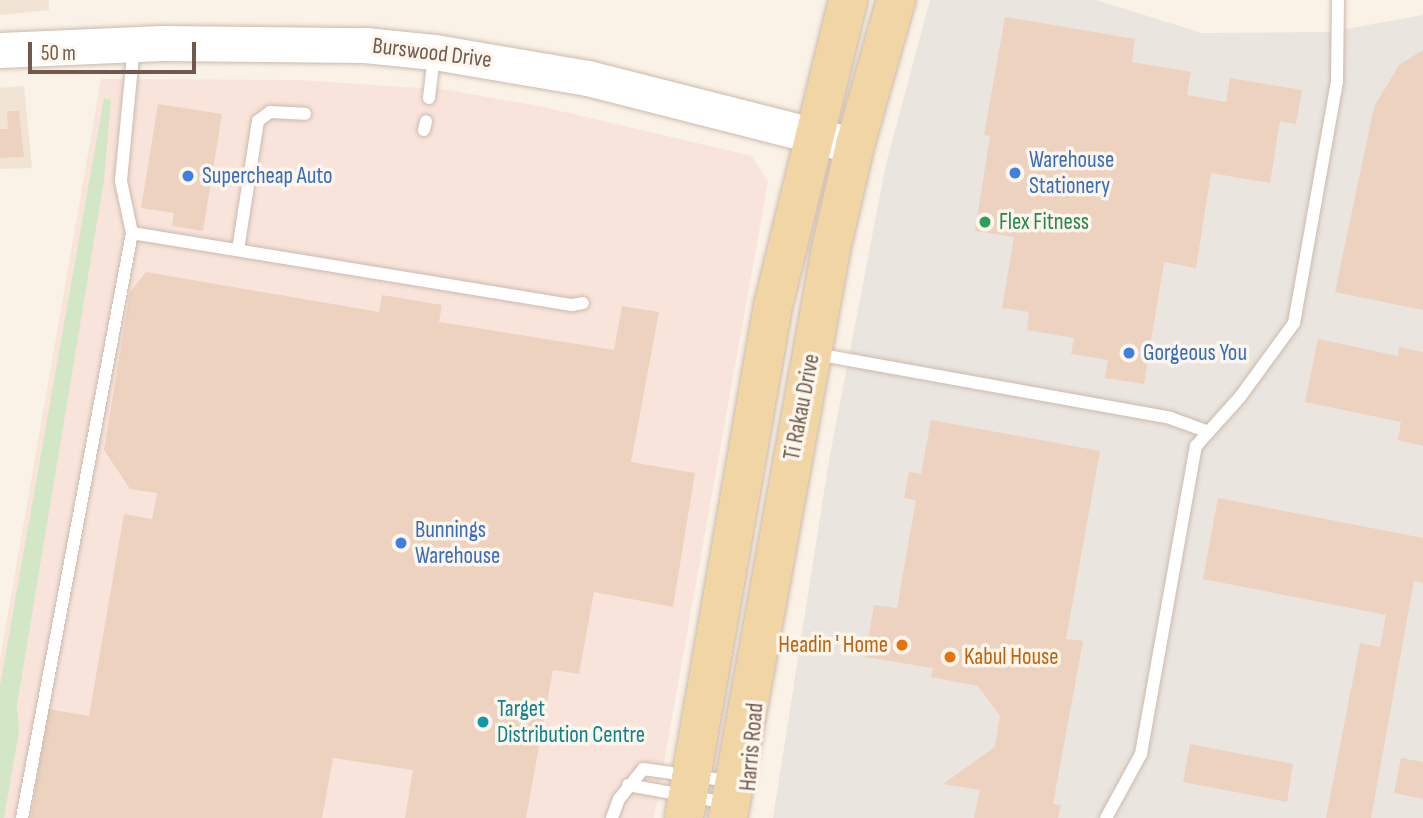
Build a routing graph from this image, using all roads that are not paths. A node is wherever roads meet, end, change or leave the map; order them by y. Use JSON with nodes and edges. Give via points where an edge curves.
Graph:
{"nodes":[{"id":1,"x":848,"y":0,"type":"edge"},
{"id":2,"x":896,"y":0,"type":"edge"},
{"id":3,"x":1338,"y":0,"type":"edge"},
{"id":4,"x":134,"y":43,"type":"junction"},
{"id":5,"x":0,"y":50,"type":"edge"},
{"id":6,"x":434,"y":52,"type":"junction"},
{"id":7,"x":429,"y":97,"type":"dead end"},
{"id":8,"x":305,"y":114,"type":"dead end"},
{"id":9,"x":811,"y":137,"type":"junction"},
{"id":10,"x":855,"y":145,"type":"junction"},
{"id":11,"x":132,"y":233,"type":"junction"},
{"id":12,"x":238,"y":250,"type":"junction"},
{"id":13,"x":583,"y":303,"type":"dead end"},
{"id":14,"x":812,"y":354,"type":"junction"},
{"id":15,"x":1209,"y":432,"type":"junction"},
{"id":16,"x":745,"y":464,"type":"junction"},
{"id":17,"x":752,"y":678,"type":"joint"},
{"id":18,"x":628,"y":785,"type":"junction"},
{"id":19,"x":688,"y":796,"type":"edge"},
{"id":20,"x":735,"y":805,"type":"edge"},
{"id":21,"x":22,"y":818,"type":"edge"},
{"id":22,"x":612,"y":818,"type":"edge"},
{"id":23,"x":1107,"y":818,"type":"edge"}],
"edges":[{"from":1,"to":9,"type":"main road","name":"Ti Rakau Drive"},
{"from":2,"to":10,"type":"main road","name":"Ti Rakau Drive"},
{"from":3,"to":15,"type":"lane","via":[[1337,81],[1294,323]]},
{"from":4,"to":5,"type":"street","name":"Burswood Drive"},
{"from":4,"to":6,"type":"street","name":"Burswood Drive","via":[[365,45]]},
{"from":4,"to":11,"type":"lane","via":[[121,181]]},
{"from":6,"to":7,"type":"lane"},
{"from":6,"to":9,"type":"street","name":"Burswood Drive","via":[[588,78]]},
{"from":8,"to":12,"type":"lane","via":[[270,112],[258,121]]},
{"from":9,"to":10,"type":"street","name":"Burswood Drive"},
{"from":9,"to":16,"type":"main road","name":"Ti Rakau Drive","via":[[773,306]]},
{"from":10,"to":14,"type":"main road","name":"Ti Rakau Drive"},
{"from":11,"to":12,"type":"lane"},
{"from":11,"to":21,"type":"lane"},
{"from":12,"to":13,"type":"lane","via":[[572,305]]},
{"from":14,"to":15,"type":"lane","via":[[1170,418]]},
{"from":14,"to":16,"type":"main road","via":[[794,356],[785,365],[768,435]]},
{"from":14,"to":17,"type":"main road","name":"Ti Rakau Drive"},
{"from":15,"to":23,"type":"lane","via":[[1196,446],[1141,754]]},
{"from":16,"to":19,"type":"main road","name":"Ti Rakau Drive"},
{"from":17,"to":20,"type":"main road","name":"Harris Road","via":[[759,705]]},
{"from":18,"to":19,"type":"lane"},
{"from":18,"to":19,"type":"lane","via":[[643,769]]},
{"from":18,"to":22,"type":"lane"},
{"from":19,"to":20,"type":"lane"},
{"from":19,"to":20,"type":"lane"}]}
